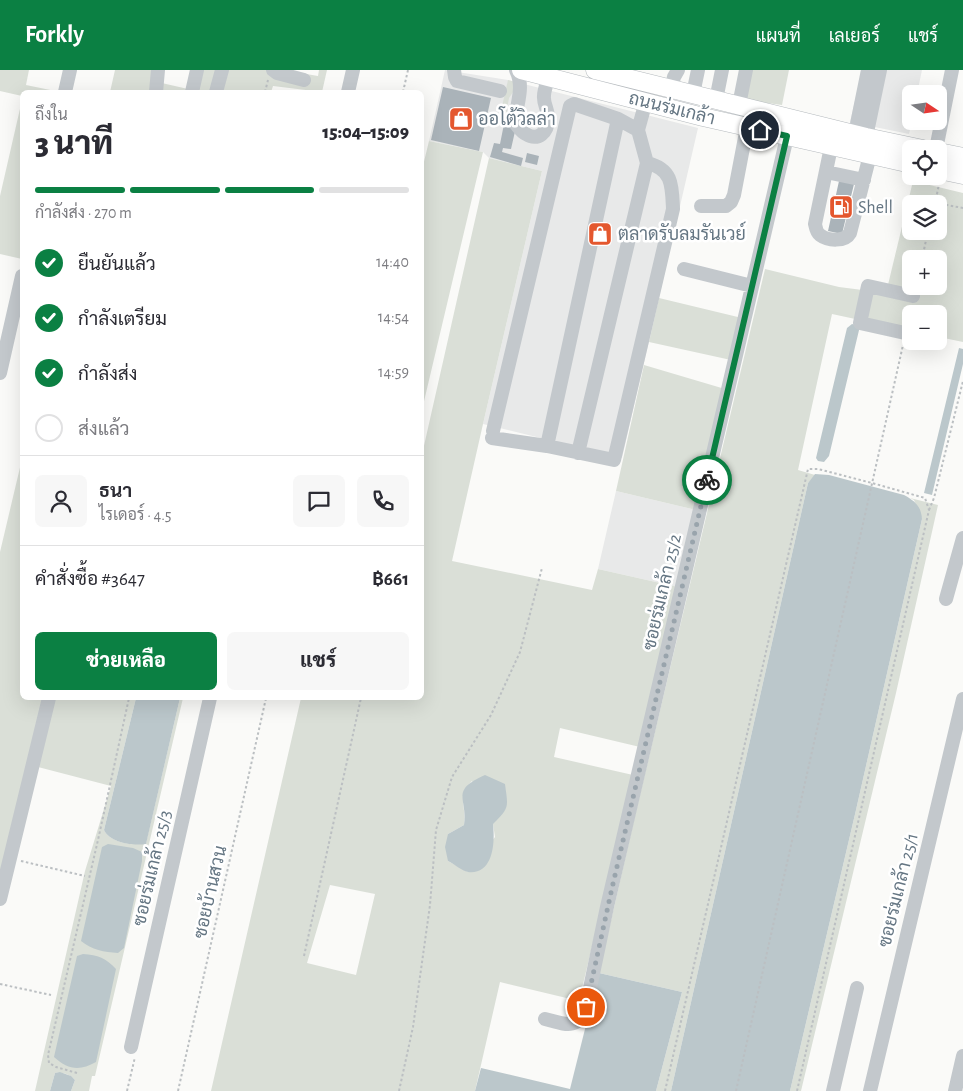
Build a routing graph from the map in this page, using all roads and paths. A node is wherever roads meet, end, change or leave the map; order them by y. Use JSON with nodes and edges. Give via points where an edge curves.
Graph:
{"nodes":[{"id":1,"x":70,"y":70,"type":"edge"},
{"id":2,"x":158,"y":70,"type":"edge"},
{"id":3,"x":197,"y":70,"type":"edge"},
{"id":4,"x":222,"y":70,"type":"edge"},
{"id":5,"x":273,"y":70,"type":"edge"},
{"id":6,"x":353,"y":70,"type":"edge"},
{"id":7,"x":408,"y":70,"type":"edge"},
{"id":8,"x":454,"y":70,"type":"edge"},
{"id":9,"x":516,"y":70,"type":"edge"},
{"id":10,"x":521,"y":70,"type":"edge"},
{"id":11,"x":595,"y":70,"type":"edge"},
{"id":12,"x":678,"y":70,"type":"edge"},
{"id":13,"x":698,"y":70,"type":"edge"},
{"id":14,"x":722,"y":70,"type":"edge"},
{"id":15,"x":746,"y":70,"type":"edge"},
{"id":16,"x":868,"y":70,"type":"edge"},
{"id":17,"x":880,"y":70,"type":"edge"},
{"id":18,"x":952,"y":70,"type":"edge"},
{"id":19,"x":618,"y":73,"type":"edge"},
{"id":20,"x":549,"y":77,"type":"junction"},
{"id":21,"x":304,"y":80,"type":"dead end"},
{"id":22,"x":671,"y":89,"type":"junction"},
{"id":23,"x":65,"y":90,"type":"edge"},
{"id":24,"x":156,"y":90,"type":"edge"},
{"id":25,"x":192,"y":90,"type":"edge"},
{"id":26,"x":217,"y":90,"type":"edge"},
{"id":27,"x":348,"y":90,"type":"edge"},
{"id":28,"x":403,"y":90,"type":"edge"},
{"id":29,"x":500,"y":91,"type":"dead end"},
{"id":30,"x":693,"y":94,"type":"junction"},
{"id":31,"x":544,"y":95,"type":"junction"},
{"id":32,"x":520,"y":96,"type":"junction"},
{"id":33,"x":716,"y":100,"type":"junction"},
{"id":34,"x":646,"y":102,"type":"junction"},
{"id":35,"x":739,"y":106,"type":"junction"},
{"id":36,"x":618,"y":119,"type":"junction"},
{"id":37,"x":747,"y":127,"type":"junction"},
{"id":38,"x":638,"y":130,"type":"junction"},
{"id":39,"x":860,"y":135,"type":"junction"},
{"id":40,"x":787,"y":136,"type":"junction"},
{"id":41,"x":938,"y":140,"type":"edge"},
{"id":42,"x":902,"y":144,"type":"edge"},
{"id":43,"x":831,"y":147,"type":"junction"},
{"id":44,"x":947,"y":154,"type":"edge"},
{"id":45,"x":870,"y":155,"type":"junction"},
{"id":46,"x":963,"y":157,"type":"edge"},
{"id":47,"x":902,"y":162,"type":"edge"},
{"id":48,"x":647,"y":163,"type":"junction"},
{"id":49,"x":826,"y":172,"type":"junction"},
{"id":50,"x":947,"y":172,"type":"edge"},
{"id":51,"x":963,"y":175,"type":"edge"},
{"id":52,"x":864,"y":180,"type":"junction"},
{"id":53,"x":947,"y":205,"type":"edge"},
{"id":54,"x":701,"y":206,"type":"dead end"},
{"id":55,"x":963,"y":208,"type":"edge"},
{"id":56,"x":684,"y":268,"type":"dead end"},
{"id":57,"x":20,"y":285,"type":"edge"},
{"id":58,"x":752,"y":286,"type":"junction"},
{"id":59,"x":913,"y":296,"type":"joint"},
{"id":60,"x":911,"y":305,"type":"edge"},
{"id":61,"x":902,"y":332,"type":"edge"},
{"id":62,"x":902,"y":347,"type":"edge"},
{"id":63,"x":0,"y":373,"type":"edge"},
{"id":64,"x":963,"y":381,"type":"edge"},
{"id":65,"x":547,"y":446,"type":"junction"},
{"id":66,"x":578,"y":453,"type":"junction"},
{"id":67,"x":872,"y":483,"type":"junction"},
{"id":68,"x":929,"y":510,"type":"junction"},
{"id":69,"x":963,"y":538,"type":"edge"},
{"id":70,"x":542,"y":568,"type":"dead end"},
{"id":71,"x":946,"y":599,"type":"dead end"},
{"id":72,"x":963,"y":699,"type":"edge"},
{"id":73,"x":49,"y":700,"type":"edge"},
{"id":74,"x":129,"y":700,"type":"edge"},
{"id":75,"x":210,"y":700,"type":"edge"},
{"id":76,"x":266,"y":700,"type":"edge"},
{"id":77,"x":361,"y":700,"type":"edge"},
{"id":78,"x":10,"y":858,"type":"junction"},
{"id":79,"x":84,"y":876,"type":"dead end"},
{"id":80,"x":0,"y":899,"type":"edge"},
{"id":81,"x":304,"y":956,"type":"dead end"},
{"id":82,"x":0,"y":984,"type":"edge"},
{"id":83,"x":857,"y":988,"type":"dead end"},
{"id":84,"x":51,"y":995,"type":"dead end"},
{"id":85,"x":544,"y":1019,"type":"dead end"},
{"id":86,"x":131,"y":1048,"type":"dead end"},
{"id":87,"x":963,"y":1056,"type":"edge"},
{"id":88,"x":77,"y":1073,"type":"dead end"},
{"id":89,"x":178,"y":1091,"type":"edge"},
{"id":90,"x":399,"y":1091,"type":"edge"},
{"id":91,"x":665,"y":1091,"type":"edge"},
{"id":92,"x":736,"y":1091,"type":"edge"},
{"id":93,"x":797,"y":1091,"type":"edge"},
{"id":94,"x":833,"y":1091,"type":"edge"},
{"id":95,"x":870,"y":1091,"type":"edge"},
{"id":96,"x":955,"y":1091,"type":"edge"}],
"edges":[{"from":1,"to":23,"type":"street"},
{"from":2,"to":24,"type":"street"},
{"from":3,"to":25,"type":"street"},
{"from":4,"to":26,"type":"street"},
{"from":5,"to":21,"type":"street"},
{"from":6,"to":27,"type":"street"},
{"from":7,"to":28,"type":"path"},
{"from":8,"to":29,"type":"street","via":[[457,81]]},
{"from":9,"to":32,"type":"street","via":[[521,82]]},
{"from":10,"to":20,"type":"main road","name":"ถนนร่มเกล้า"},
{"from":11,"to":19,"type":"main road","name":"ถนนร่มเกล้า"},
{"from":12,"to":22,"type":"street"},
{"from":13,"to":30,"type":"street"},
{"from":14,"to":33,"type":"street"},
{"from":15,"to":35,"type":"street"},
{"from":16,"to":39,"type":"street"},
{"from":17,"to":39,"type":"street"},
{"from":18,"to":41,"type":"street"},
{"from":19,"to":22,"type":"main road","name":"ถนนร่มเกล้า"},
{"from":20,"to":31,"type":"street"},
{"from":20,"to":34,"type":"main road","name":"ถนนร่มเกล้า"},
{"from":22,"to":30,"type":"main road","name":"ถนนร่มเกล้า"},
{"from":30,"to":33,"type":"main road","name":"ถนนร่มเกล้า"},
{"from":31,"to":32,"type":"street","via":[[533,105],[524,102]]},
{"from":31,"to":32,"type":"street","via":[[549,120],[543,135],[536,137],[524,134],[515,122]]},
{"from":33,"to":35,"type":"main road","name":"ถนนร่มเกล้า"},
{"from":34,"to":37,"type":"main road","name":"ถนนร่มเกล้า"},
{"from":34,"to":38,"type":"street"},
{"from":35,"to":39,"type":"main road","name":"ถนนร่มเกล้า"},
{"from":36,"to":38,"type":"street"},
{"from":36,"to":65,"type":"street"},
{"from":36,"to":65,"type":"street","via":[[574,104],[570,106],[493,434]]},
{"from":37,"to":40,"type":"main road","name":"ถนนร่มเกล้า"},
{"from":37,"to":54,"type":"street","via":[[731,202],[726,206]]},
{"from":38,"to":48,"type":"street"},
{"from":39,"to":42,"type":"main road","name":"ถนนร่มเกล้า"},
{"from":40,"to":43,"type":"main road","name":"ถนนร่มเกล้า"},
{"from":40,"to":58,"type":"street","name":"ซอยร่มเกล้า 25/2"},
{"from":43,"to":45,"type":"main road","name":"ถนนร่มเกล้า"},
{"from":43,"to":49,"type":"street"},
{"from":44,"to":46,"type":"main road"},
{"from":45,"to":47,"type":"main road","name":"ถนนร่มเกล้า"},
{"from":45,"to":52,"type":"street"},
{"from":48,"to":66,"type":"street"},
{"from":48,"to":66,"type":"street","via":[[667,174],[672,187],[673,209],[614,460]]},
{"from":49,"to":52,"type":"street"},
{"from":49,"to":52,"type":"street","via":[[815,224],[824,237],[847,238]]},
{"from":50,"to":51,"type":"main road"},
{"from":53,"to":55,"type":"path"},
{"from":56,"to":58,"type":"street"},
{"from":57,"to":63,"type":"street"},
{"from":58,"to":85,"type":"street","name":"ซอยร่มเกล้า 25/2","via":[[586,1007],[580,1020],[574,1023]]},
{"from":59,"to":60,"type":"path"},
{"from":59,"to":61,"type":"street","via":[[868,286],[860,322]]},
{"from":62,"to":67,"type":"path"},
{"from":64,"to":68,"type":"path"},
{"from":65,"to":66,"type":"street"},
{"from":67,"to":68,"type":"path","via":[[925,498]]},
{"from":67,"to":91,"type":"path","via":[[808,469]]},
{"from":67,"to":92,"type":"path"},
{"from":68,"to":93,"type":"path"},
{"from":69,"to":71,"type":"street"},
{"from":70,"to":90,"type":"path","via":[[520,652],[492,715],[452,777],[436,830],[430,905],[413,1027]]},
{"from":72,"to":95,"type":"street","name":"ซอยร่มเกล้า 25/1"},
{"from":73,"to":78,"type":"street"},
{"from":74,"to":88,"type":"path","via":[[48,1055],[49,1063]]},
{"from":75,"to":86,"type":"street","name":"ซอยร่มเกล้า 25/3"},
{"from":76,"to":89,"type":"path","name":"ซอยบ้านสวน"},
{"from":77,"to":81,"type":"path"},
{"from":78,"to":79,"type":"path"},
{"from":78,"to":80,"type":"street"},
{"from":82,"to":84,"type":"path"},
{"from":83,"to":94,"type":"street"},
{"from":87,"to":96,"type":"street"}]}
